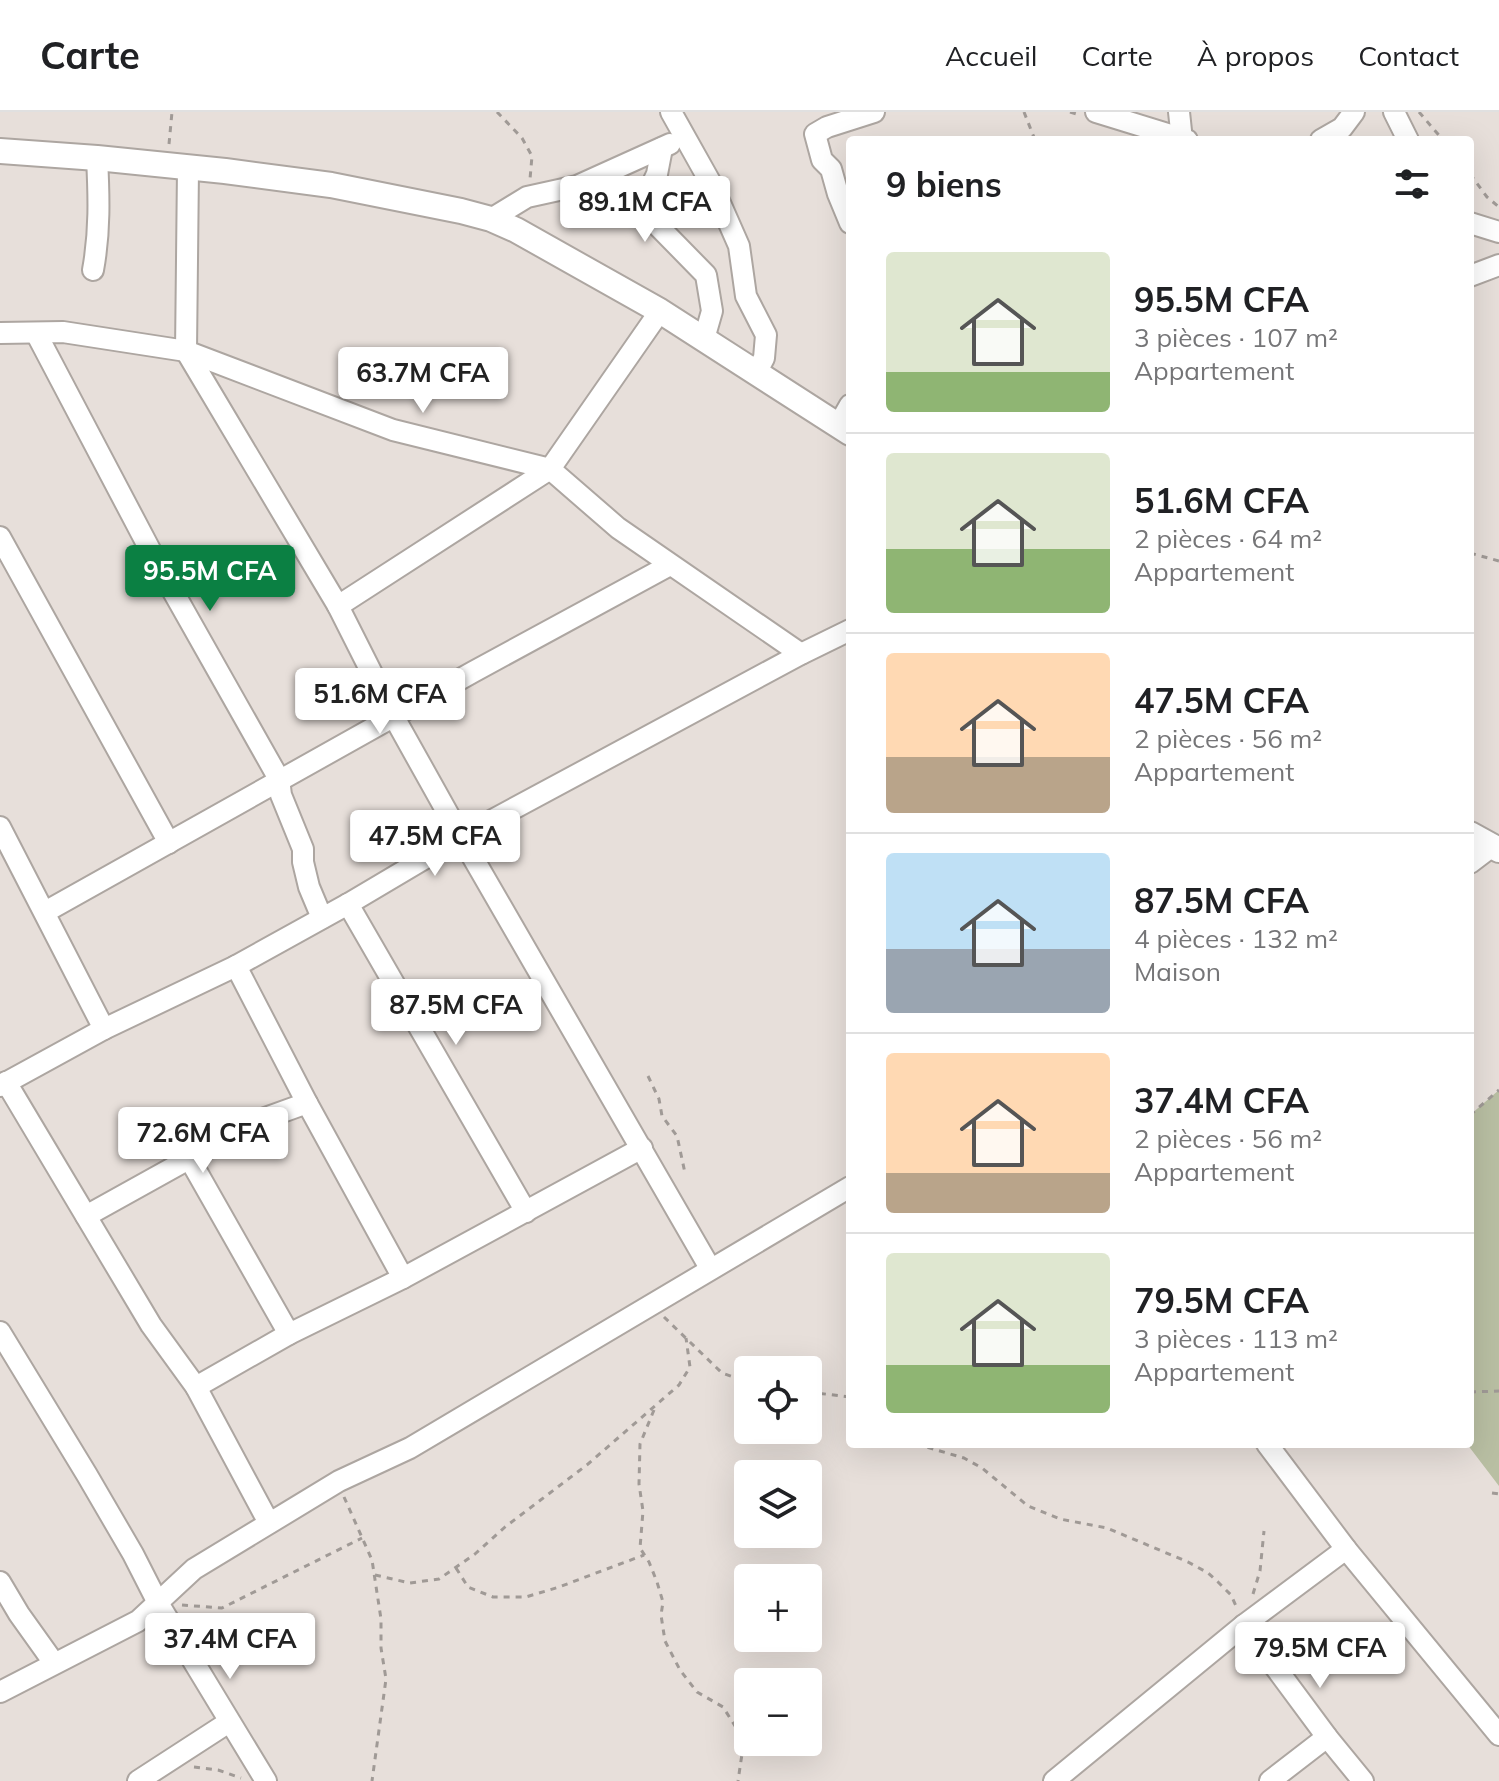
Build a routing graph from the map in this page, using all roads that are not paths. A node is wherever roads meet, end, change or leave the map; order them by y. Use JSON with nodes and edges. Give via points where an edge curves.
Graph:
{"nodes":[{"id":1,"x":671,"y":112,"type":"edge"},
{"id":2,"x":874,"y":112,"type":"edge"},
{"id":3,"x":1096,"y":112,"type":"edge"},
{"id":4,"x":1179,"y":112,"type":"edge"},
{"id":5,"x":1354,"y":112,"type":"edge"},
{"id":6,"x":1394,"y":112,"type":"edge"},
{"id":7,"x":1171,"y":136,"type":"edge"},
{"id":8,"x":1183,"y":136,"type":"edge"},
{"id":9,"x":1328,"y":136,"type":"edge"},
{"id":10,"x":1406,"y":136,"type":"edge"},
{"id":11,"x":684,"y":137,"type":"junction"},
{"id":12,"x":662,"y":148,"type":"junction"},
{"id":13,"x":0,"y":151,"type":"edge"},
{"id":14,"x":97,"y":158,"type":"junction"},
{"id":15,"x":178,"y":167,"type":"junction"},
{"id":16,"x":846,"y":213,"type":"edge"},
{"id":17,"x":491,"y":219,"type":"junction"},
{"id":18,"x":1474,"y":224,"type":"edge"},
{"id":19,"x":1499,"y":232,"type":"edge"},
{"id":20,"x":93,"y":270,"type":"dead end"},
{"id":21,"x":660,"y":311,"type":"junction"},
{"id":22,"x":0,"y":333,"type":"edge"},
{"id":23,"x":36,"y":333,"type":"junction"},
{"id":24,"x":704,"y":339,"type":"junction"},
{"id":25,"x":186,"y":351,"type":"junction"},
{"id":26,"x":756,"y":373,"type":"junction"},
{"id":27,"x":846,"y":421,"type":"edge"},
{"id":28,"x":550,"y":469,"type":"junction"},
{"id":29,"x":0,"y":537,"type":"edge"},
{"id":30,"x":670,"y":565,"type":"junction"},
{"id":31,"x":338,"y":606,"type":"junction"},
{"id":32,"x":846,"y":632,"type":"edge"},
{"id":33,"x":801,"y":654,"type":"junction"},
{"id":34,"x":394,"y":717,"type":"junction"},
{"id":35,"x":279,"y":779,"type":"junction"},
{"id":36,"x":0,"y":827,"type":"edge"},
{"id":37,"x":1474,"y":836,"type":"edge"},
{"id":38,"x":461,"y":837,"type":"junction"},
{"id":39,"x":169,"y":843,"type":"junction"},
{"id":40,"x":1495,"y":849,"type":"edge"},
{"id":41,"x":1474,"y":861,"type":"edge"},
{"id":42,"x":348,"y":904,"type":"junction"},
{"id":43,"x":45,"y":912,"type":"junction"},
{"id":44,"x":322,"y":918,"type":"junction"},
{"id":45,"x":236,"y":966,"type":"junction"},
{"id":46,"x":104,"y":1029,"type":"junction"},
{"id":47,"x":3,"y":1084,"type":"edge"},
{"id":48,"x":307,"y":1103,"type":"junction"},
{"id":49,"x":642,"y":1148,"type":"junction"},
{"id":50,"x":189,"y":1158,"type":"junction"},
{"id":51,"x":846,"y":1189,"type":"edge"},
{"id":52,"x":526,"y":1212,"type":"junction"},
{"id":53,"x":86,"y":1216,"type":"junction"},
{"id":54,"x":710,"y":1268,"type":"junction"},
{"id":55,"x":403,"y":1278,"type":"junction"},
{"id":56,"x":0,"y":1332,"type":"edge"},
{"id":57,"x":289,"y":1334,"type":"junction"},
{"id":58,"x":196,"y":1387,"type":"junction"},
{"id":59,"x":1270,"y":1448,"type":"edge"},
{"id":60,"x":269,"y":1523,"type":"junction"},
{"id":61,"x":1346,"y":1549,"type":"junction"},
{"id":62,"x":0,"y":1582,"type":"edge"},
{"id":63,"x":158,"y":1603,"type":"junction"},
{"id":64,"x":1244,"y":1625,"type":"junction"},
{"id":65,"x":54,"y":1663,"type":"junction"},
{"id":66,"x":5,"y":1686,"type":"edge"},
{"id":67,"x":229,"y":1722,"type":"junction"},
{"id":68,"x":1499,"y":1735,"type":"edge"},
{"id":69,"x":1327,"y":1737,"type":"junction"},
{"id":70,"x":138,"y":1781,"type":"edge"},
{"id":71,"x":266,"y":1781,"type":"edge"},
{"id":72,"x":1054,"y":1781,"type":"edge"},
{"id":73,"x":1270,"y":1781,"type":"edge"},
{"id":74,"x":1363,"y":1781,"type":"edge"}],
"edges":[{"from":1,"to":11,"type":"street"},
{"from":2,"to":16,"type":"street","via":[[815,134]]},
{"from":3,"to":7,"type":"street"},
{"from":4,"to":8,"type":"street"},
{"from":5,"to":9,"type":"street"},
{"from":6,"to":10,"type":"street"},
{"from":11,"to":12,"type":"street"},
{"from":11,"to":26,"type":"street","via":[[739,246],[746,296],[766,335]]},
{"from":12,"to":17,"type":"street","via":[[577,186],[527,197]]},
{"from":12,"to":24,"type":"street","via":[[649,191],[659,227],[706,275],[712,311]]},
{"from":13,"to":14,"type":"street"},
{"from":14,"to":15,"type":"street"},
{"from":14,"to":20,"type":"street","via":[[100,207]]},
{"from":15,"to":17,"type":"street","via":[[331,185]]},
{"from":15,"to":25,"type":"street"},
{"from":17,"to":21,"type":"street"},
{"from":18,"to":19,"type":"street"},
{"from":21,"to":24,"type":"street"},
{"from":21,"to":28,"type":"street"},
{"from":22,"to":23,"type":"street"},
{"from":23,"to":25,"type":"street","via":[[63,332]]},
{"from":23,"to":35,"type":"street"},
{"from":24,"to":26,"type":"street"},
{"from":25,"to":28,"type":"street","via":[[393,430]]},
{"from":25,"to":31,"type":"street"},
{"from":26,"to":27,"type":"street"},
{"from":28,"to":30,"type":"street"},
{"from":28,"to":31,"type":"street"},
{"from":29,"to":39,"type":"street"},
{"from":30,"to":33,"type":"street"},
{"from":30,"to":34,"type":"street"},
{"from":31,"to":34,"type":"street"},
{"from":32,"to":33,"type":"street"},
{"from":33,"to":38,"type":"street"},
{"from":34,"to":35,"type":"street"},
{"from":34,"to":38,"type":"street"},
{"from":35,"to":39,"type":"street"},
{"from":35,"to":44,"type":"street"},
{"from":36,"to":43,"type":"street"},
{"from":37,"to":40,"type":"street"},
{"from":38,"to":42,"type":"street"},
{"from":38,"to":49,"type":"street"},
{"from":39,"to":43,"type":"street"},
{"from":40,"to":41,"type":"street"},
{"from":42,"to":44,"type":"street"},
{"from":42,"to":52,"type":"street"},
{"from":43,"to":46,"type":"street"},
{"from":44,"to":45,"type":"street"},
{"from":45,"to":46,"type":"street"},
{"from":45,"to":48,"type":"street"},
{"from":46,"to":47,"type":"street"},
{"from":47,"to":53,"type":"street"},
{"from":48,"to":50,"type":"street","via":[[257,1121]]},
{"from":48,"to":55,"type":"street"},
{"from":49,"to":52,"type":"street"},
{"from":49,"to":54,"type":"street"},
{"from":50,"to":53,"type":"street"},
{"from":50,"to":57,"type":"street"},
{"from":51,"to":54,"type":"street"},
{"from":52,"to":55,"type":"street"},
{"from":53,"to":58,"type":"street","via":[[151,1325]]},
{"from":54,"to":60,"type":"street","via":[[410,1448],[339,1481]]},
{"from":55,"to":57,"type":"street"},
{"from":56,"to":63,"type":"street"},
{"from":57,"to":58,"type":"street"},
{"from":58,"to":60,"type":"street"},
{"from":59,"to":61,"type":"street"},
{"from":60,"to":63,"type":"street","via":[[194,1569]]},
{"from":61,"to":64,"type":"street"},
{"from":61,"to":68,"type":"street"},
{"from":62,"to":65,"type":"street"},
{"from":63,"to":65,"type":"street","via":[[138,1621]]},
{"from":63,"to":67,"type":"street"},
{"from":64,"to":69,"type":"street"},
{"from":64,"to":72,"type":"street"},
{"from":65,"to":66,"type":"street"},
{"from":67,"to":70,"type":"street"},
{"from":67,"to":71,"type":"street"},
{"from":69,"to":73,"type":"street"},
{"from":69,"to":74,"type":"street"}]}
